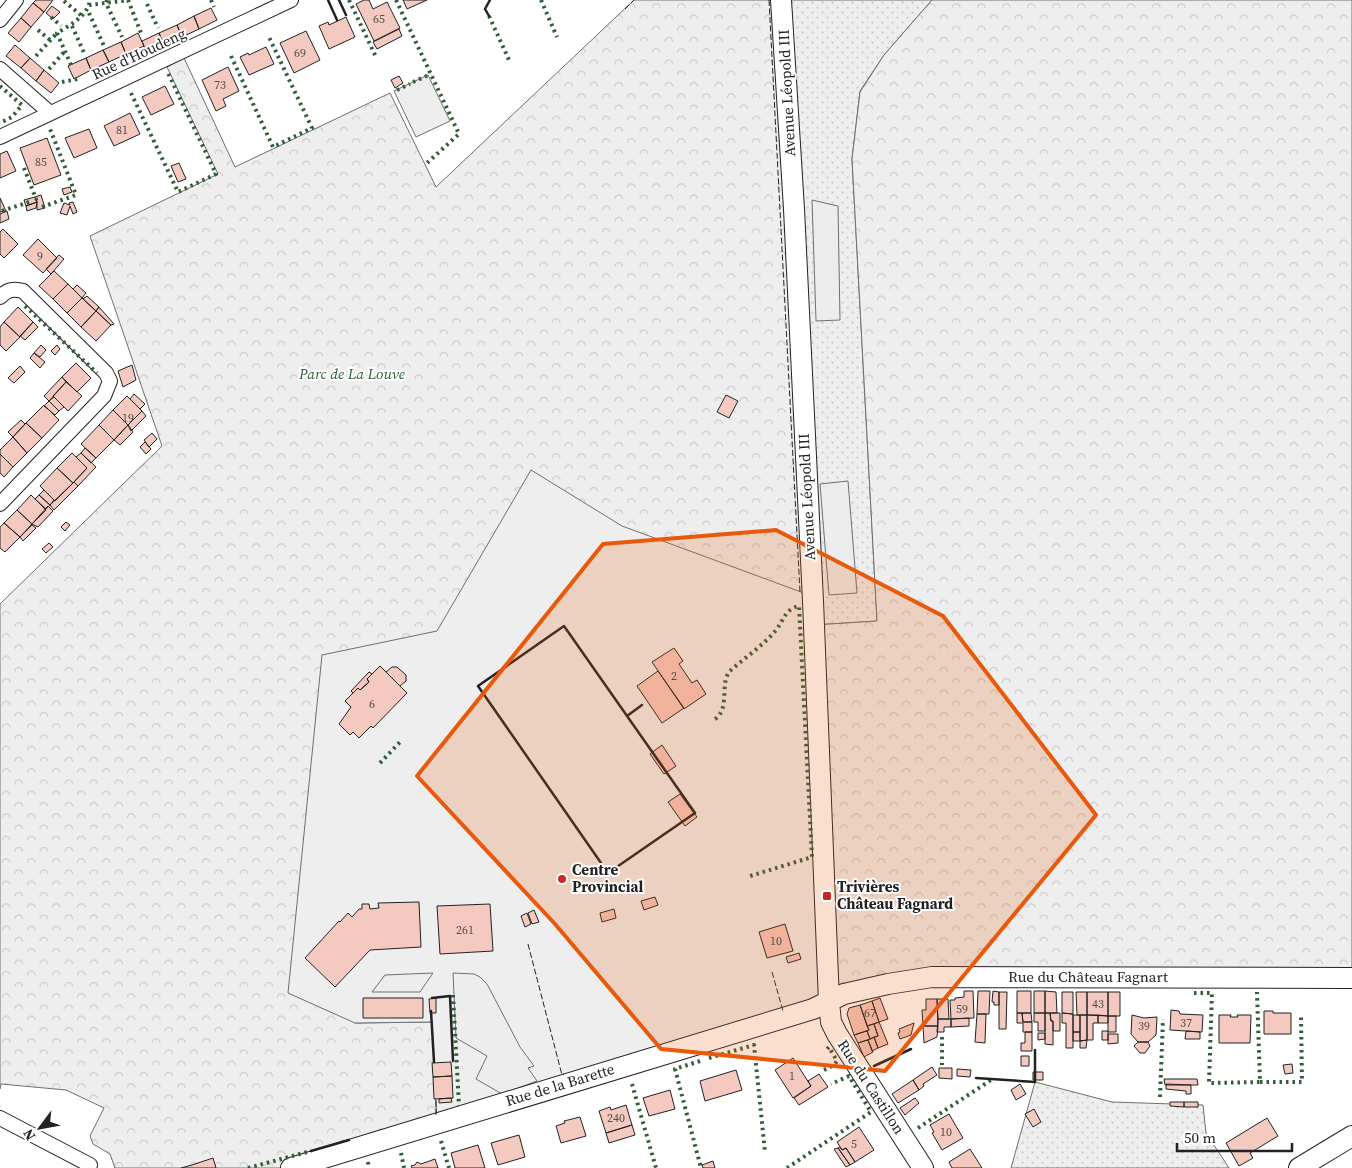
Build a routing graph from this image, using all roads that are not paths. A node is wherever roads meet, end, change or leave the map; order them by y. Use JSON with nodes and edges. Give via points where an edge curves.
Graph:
{"nodes":[{"id":1,"x":16,"y":0,"type":"edge"},
{"id":2,"x":291,"y":0,"type":"edge"},
{"id":3,"x":781,"y":0,"type":"edge"},
{"id":4,"x":277,"y":3,"type":"edge"},
{"id":5,"x":0,"y":20,"type":"edge"},
{"id":6,"x":0,"y":69,"type":"edge"},
{"id":7,"x":50,"y":113,"type":"junction"},
{"id":8,"x":0,"y":137,"type":"edge"},
{"id":9,"x":0,"y":298,"type":"edge"},
{"id":10,"x":0,"y":504,"type":"edge"},
{"id":11,"x":1352,"y":978,"type":"edge"},
{"id":12,"x":829,"y":999,"type":"junction"},
{"id":13,"x":0,"y":1118,"type":"edge"},
{"id":14,"x":1352,"y":1136,"type":"edge"},
{"id":15,"x":90,"y":1165,"type":"dead end"},
{"id":16,"x":291,"y":1168,"type":"edge"},
{"id":17,"x":923,"y":1168,"type":"edge"},
{"id":18,"x":1299,"y":1168,"type":"edge"}],
"edges":[{"from":1,"to":5,"type":"street"},
{"from":2,"to":4,"type":"street","name":"Rue d'Houdeng"},
{"from":3,"to":12,"type":"street","name":"Avenue Léopold III","via":[[813,600]]},
{"from":4,"to":7,"type":"street","name":"Rue d'Houdeng"},
{"from":6,"to":7,"type":"street"},
{"from":7,"to":8,"type":"street","name":"Rue d'Houdeng"},
{"from":9,"to":10,"type":"street","via":[[9,290],[23,291],[106,373],[110,381],[104,396]]},
{"from":11,"to":12,"type":"street","name":"Rue du Château Fagnart","via":[[932,976]]},
{"from":12,"to":16,"type":"street","name":"Rue de la Barette","via":[[805,1011]]},
{"from":12,"to":17,"type":"street","name":"Rue du Castillon","via":[[831,1022],[837,1034]]},
{"from":13,"to":15,"type":"street"},
{"from":14,"to":18,"type":"street"}]}
